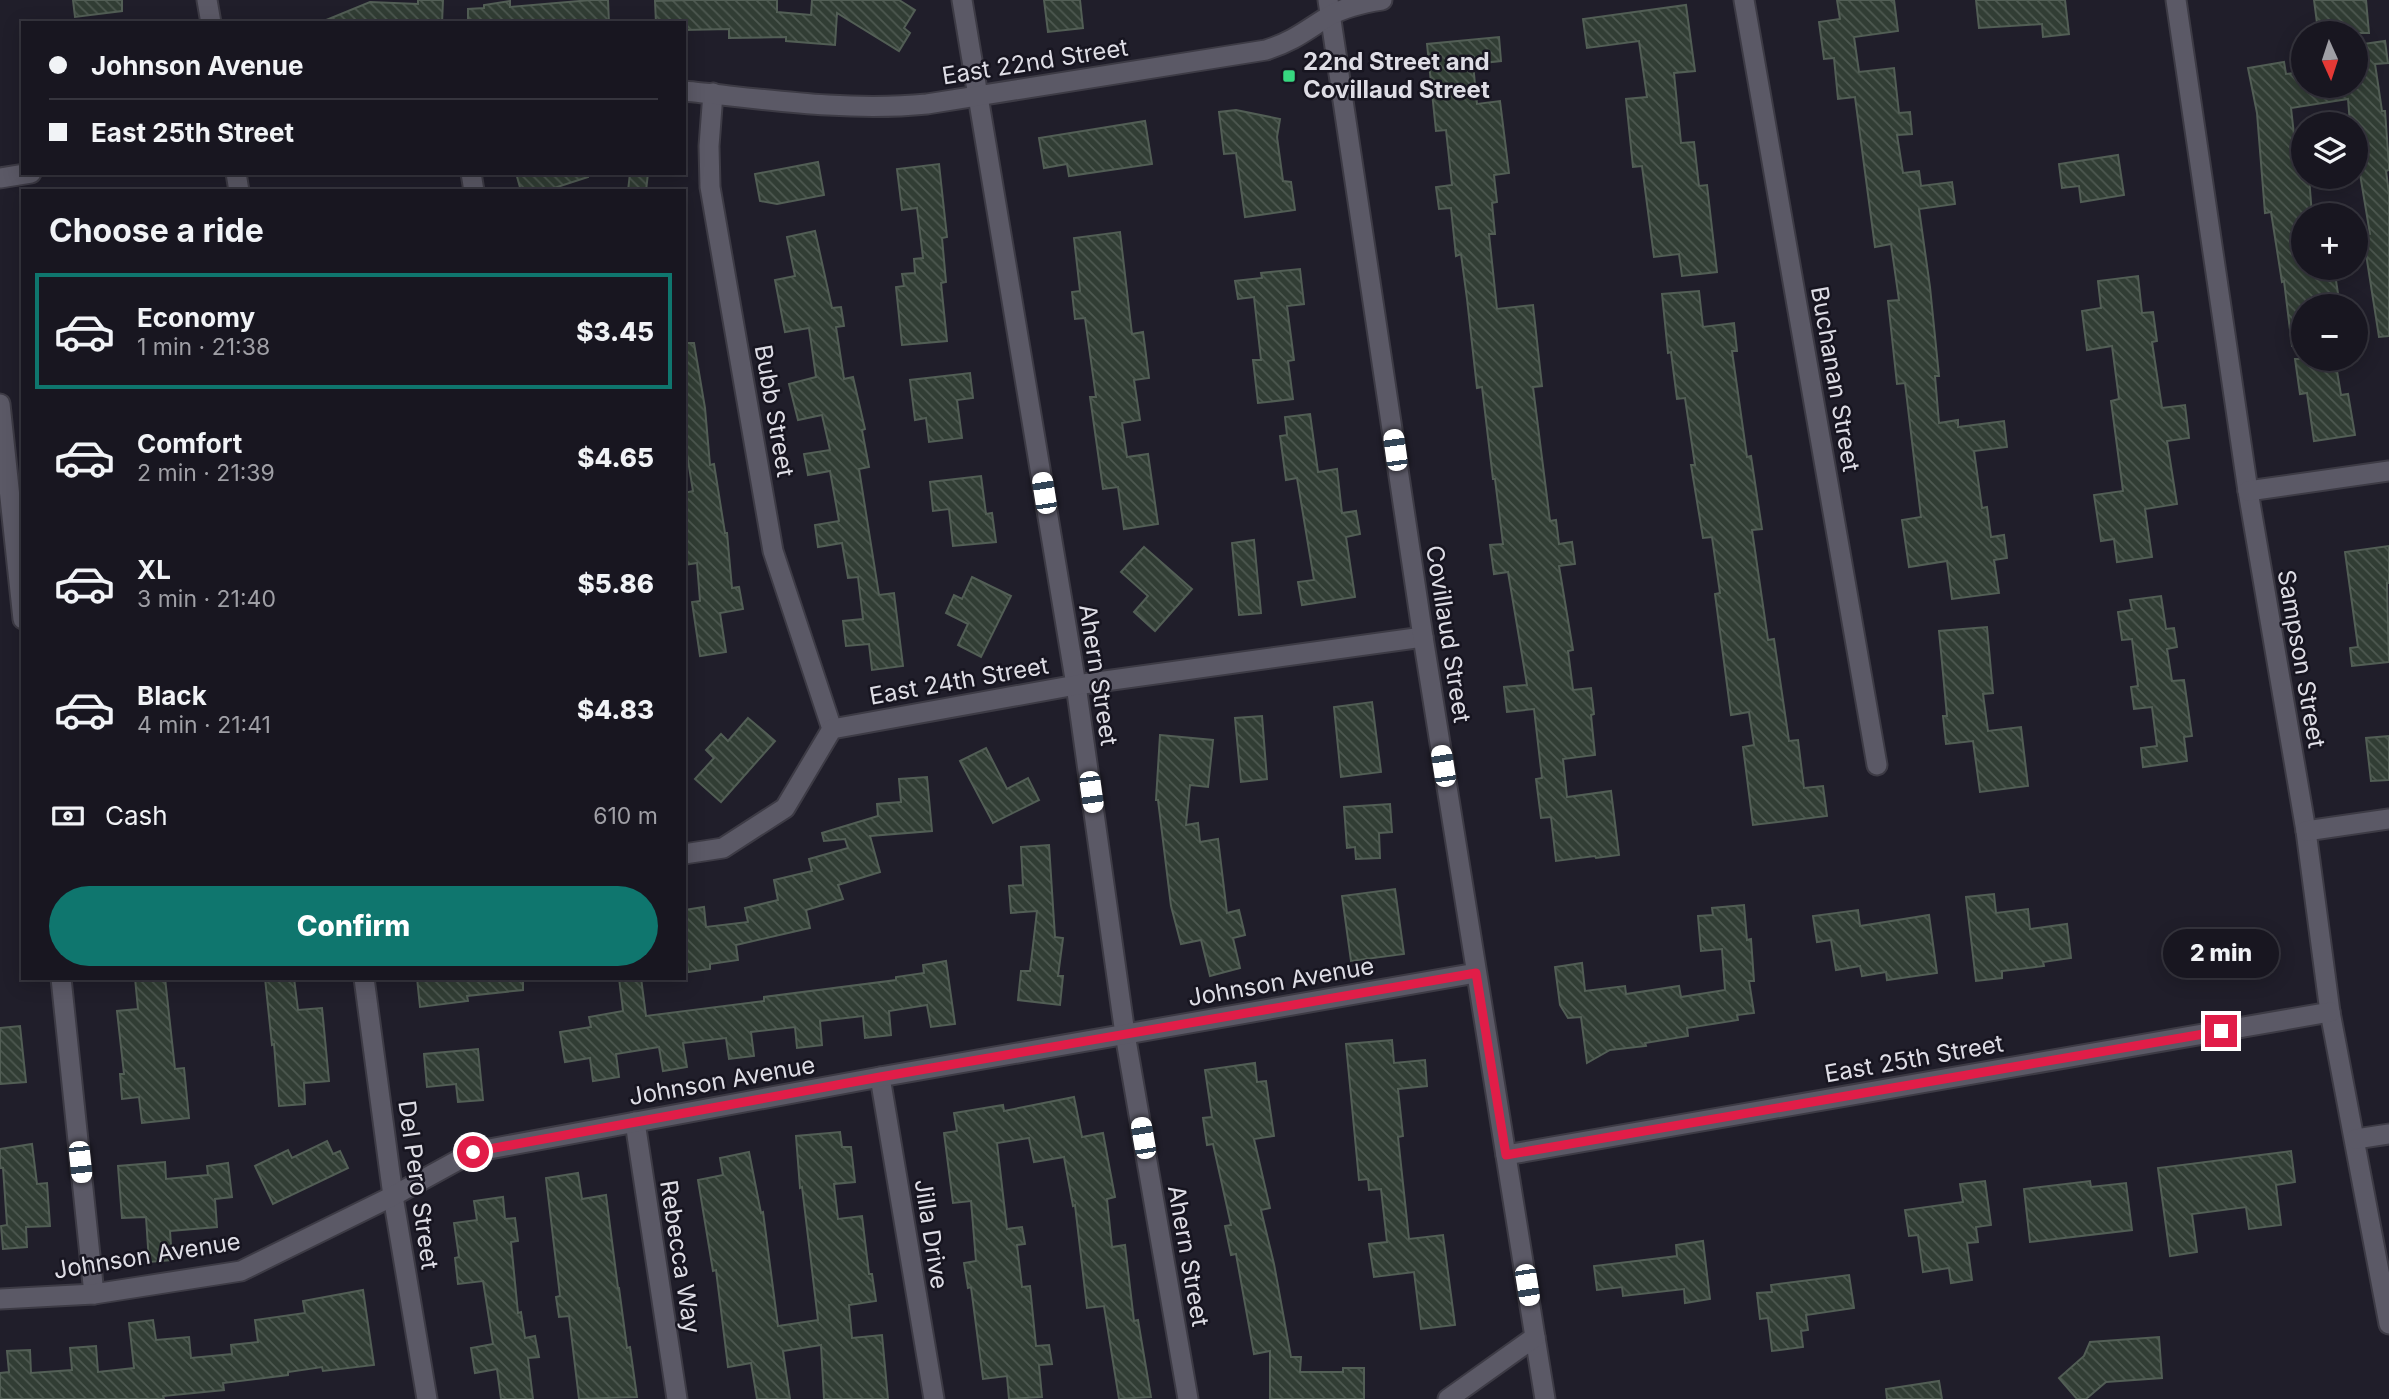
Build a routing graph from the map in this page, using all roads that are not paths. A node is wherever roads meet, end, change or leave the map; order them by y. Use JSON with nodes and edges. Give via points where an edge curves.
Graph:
{"nodes":[{"id":1,"x":207,"y":0,"type":"edge"},
{"id":2,"x":962,"y":0,"type":"edge"},
{"id":3,"x":1382,"y":0,"type":"edge"},
{"id":4,"x":1744,"y":0,"type":"edge"},
{"id":5,"x":2176,"y":0,"type":"edge"},
{"id":6,"x":1329,"y":8,"type":"edge"},
{"id":7,"x":211,"y":21,"type":"edge"},
{"id":8,"x":686,"y":91,"type":"edge"},
{"id":9,"x":713,"y":93,"type":"junction"},
{"id":10,"x":978,"y":96,"type":"junction"},
{"id":11,"x":21,"y":175,"type":"edge"},
{"id":12,"x":0,"y":178,"type":"edge"},
{"id":13,"x":0,"y":404,"type":"edge"},
{"id":14,"x":2389,"y":471,"type":"edge"},
{"id":15,"x":2248,"y":491,"type":"junction"},
{"id":16,"x":21,"y":600,"type":"edge"},
{"id":17,"x":1423,"y":637,"type":"junction"},
{"id":18,"x":1076,"y":685,"type":"junction"},
{"id":19,"x":832,"y":729,"type":"junction"},
{"id":20,"x":1877,"y":765,"type":"dead end"},
{"id":21,"x":2389,"y":819,"type":"edge"},
{"id":22,"x":2306,"y":831,"type":"junction"},
{"id":23,"x":686,"y":854,"type":"edge"},
{"id":24,"x":1476,"y":973,"type":"junction"},
{"id":25,"x":61,"y":980,"type":"edge"},
{"id":26,"x":364,"y":980,"type":"edge"},
{"id":27,"x":2330,"y":1012,"type":"junction"},
{"id":28,"x":1125,"y":1034,"type":"junction"},
{"id":29,"x":880,"y":1077,"type":"junction"},
{"id":30,"x":635,"y":1122,"type":"junction"},
{"id":31,"x":2389,"y":1134,"type":"edge"},
{"id":32,"x":2356,"y":1139,"type":"junction"},
{"id":33,"x":1506,"y":1155,"type":"junction"},
{"id":34,"x":393,"y":1196,"type":"junction"},
{"id":35,"x":94,"y":1294,"type":"junction"},
{"id":36,"x":0,"y":1299,"type":"edge"},
{"id":37,"x":2389,"y":1324,"type":"edge"},
{"id":38,"x":1535,"y":1337,"type":"junction"},
{"id":39,"x":427,"y":1399,"type":"edge"},
{"id":40,"x":677,"y":1399,"type":"edge"},
{"id":41,"x":934,"y":1399,"type":"edge"},
{"id":42,"x":1188,"y":1399,"type":"edge"},
{"id":43,"x":1448,"y":1399,"type":"edge"},
{"id":44,"x":1545,"y":1399,"type":"edge"}],
"edges":[{"from":1,"to":7,"type":"street"},
{"from":2,"to":10,"type":"street","name":"Ahern Street"},
{"from":3,"to":6,"type":"street","name":"East 22nd Street"},
{"from":4,"to":20,"type":"street","name":"Buchanan Street"},
{"from":5,"to":15,"type":"street","name":"Sampson Street"},
{"from":6,"to":10,"type":"street","name":"East 22nd Street","via":[[1290,43],[1266,50]]},
{"from":6,"to":17,"type":"street","name":"Covillaud Street"},
{"from":8,"to":9,"type":"street","name":"East 22nd Street"},
{"from":9,"to":10,"type":"street","name":"East 22nd Street","via":[[872,107]]},
{"from":9,"to":19,"type":"street","name":"Bubb Street","via":[[710,187],[773,551]]},
{"from":10,"to":18,"type":"street","name":"Ahern Street"},
{"from":11,"to":12,"type":"street"},
{"from":13,"to":16,"type":"street"},
{"from":14,"to":15,"type":"street"},
{"from":15,"to":22,"type":"street","name":"Sampson Street"},
{"from":17,"to":18,"type":"street","name":"East 24th Street"},
{"from":17,"to":24,"type":"street","name":"Covillaud Street"},
{"from":18,"to":19,"type":"street","name":"East 24th Street"},
{"from":18,"to":28,"type":"street","name":"Ahern Street"},
{"from":19,"to":23,"type":"street","via":[[785,808],[723,848]]},
{"from":21,"to":22,"type":"street"},
{"from":22,"to":27,"type":"street","name":"Sampson Street"},
{"from":24,"to":28,"type":"street","name":"Johnson Avenue"},
{"from":24,"to":33,"type":"street","name":"Covillaud Street"},
{"from":25,"to":35,"type":"street"},
{"from":26,"to":34,"type":"street","name":"Del Pero Street"},
{"from":27,"to":32,"type":"street","name":"Sampson Street"},
{"from":27,"to":33,"type":"street","name":"East 25th Street"},
{"from":28,"to":29,"type":"street","name":"Johnson Avenue"},
{"from":28,"to":42,"type":"street","name":"Ahern Street"},
{"from":29,"to":30,"type":"street","name":"Johnson Avenue"},
{"from":29,"to":41,"type":"street","name":"Jilla Drive"},
{"from":30,"to":34,"type":"street","name":"Johnson Avenue","via":[[473,1152]]},
{"from":30,"to":40,"type":"street","name":"Rebecca Way"},
{"from":31,"to":32,"type":"street"},
{"from":32,"to":37,"type":"street","name":"Sampson Street"},
{"from":33,"to":38,"type":"street","name":"Covillaud Street"},
{"from":34,"to":35,"type":"street","name":"Johnson Avenue","via":[[241,1271]]},
{"from":34,"to":39,"type":"street","name":"Del Pero Street"},
{"from":35,"to":36,"type":"street","name":"Johnson Avenue"},
{"from":38,"to":43,"type":"street"},
{"from":38,"to":44,"type":"street","name":"Covillaud Street"}]}
